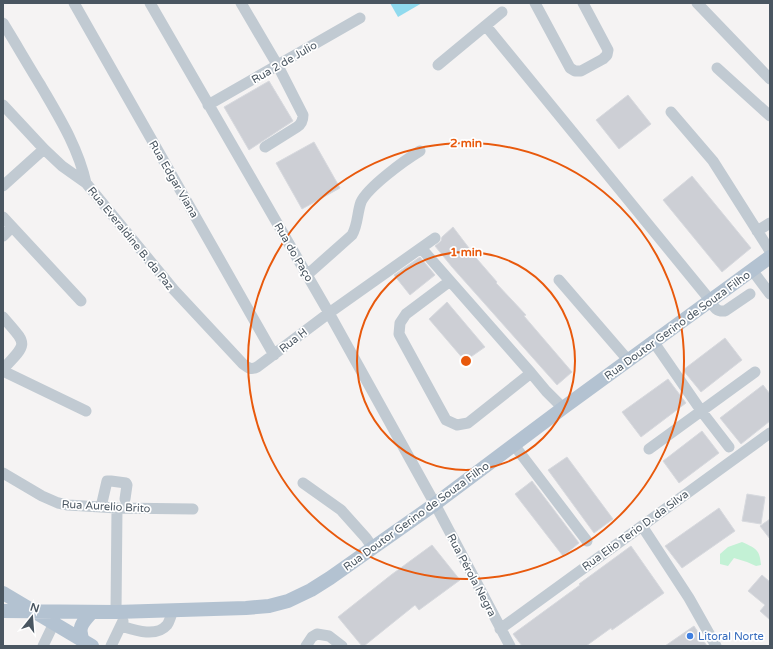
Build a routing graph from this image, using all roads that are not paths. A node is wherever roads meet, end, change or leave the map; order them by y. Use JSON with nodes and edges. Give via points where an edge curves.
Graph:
{"nodes":[{"id":1,"x":74,"y":3,"type":"edge"},
{"id":2,"x":150,"y":3,"type":"edge"},
{"id":3,"x":242,"y":3,"type":"edge"},
{"id":4,"x":535,"y":3,"type":"edge"},
{"id":5,"x":583,"y":3,"type":"edge"},
{"id":6,"x":697,"y":3,"type":"edge"},
{"id":7,"x":502,"y":12,"type":"dead end"},
{"id":8,"x":360,"y":18,"type":"dead end"},
{"id":9,"x":3,"y":23,"type":"edge"},
{"id":10,"x":486,"y":26,"type":"junction"},
{"id":11,"x":438,"y":65,"type":"dead end"},
{"id":12,"x":278,"y":66,"type":"junction"},
{"id":13,"x":717,"y":68,"type":"dead end"},
{"id":14,"x":770,"y":79,"type":"edge"},
{"id":15,"x":3,"y":105,"type":"edge"},
{"id":16,"x":208,"y":105,"type":"junction"},
{"id":17,"x":671,"y":112,"type":"dead end"},
{"id":18,"x":770,"y":116,"type":"edge"},
{"id":19,"x":265,"y":147,"type":"dead end"},
{"id":20,"x":44,"y":149,"type":"junction"},
{"id":21,"x":420,"y":151,"type":"dead end"},
{"id":22,"x":86,"y":183,"type":"junction"},
{"id":23,"x":3,"y":186,"type":"edge"},
{"id":24,"x":3,"y":217,"type":"edge"},
{"id":25,"x":770,"y":223,"type":"edge"},
{"id":26,"x":12,"y":227,"type":"junction"},
{"id":27,"x":757,"y":231,"type":"junction"},
{"id":28,"x":3,"y":236,"type":"edge"},
{"id":29,"x":435,"y":238,"type":"dead end"},
{"id":30,"x":421,"y":248,"type":"junction"},
{"id":31,"x":770,"y":251,"type":"edge"},
{"id":32,"x":770,"y":257,"type":"edge"},
{"id":33,"x":752,"y":270,"type":"junction"},
{"id":34,"x":307,"y":275,"type":"junction"},
{"id":35,"x":450,"y":280,"type":"junction"},
{"id":36,"x":559,"y":280,"type":"dead end"},
{"id":37,"x":750,"y":294,"type":"dead end"},
{"id":38,"x":770,"y":294,"type":"edge"},
{"id":39,"x":710,"y":300,"type":"junction"},
{"id":40,"x":81,"y":301,"type":"dead end"},
{"id":41,"x":329,"y":313,"type":"junction"},
{"id":42,"x":3,"y":317,"type":"edge"},
{"id":43,"x":653,"y":341,"type":"junction"},
{"id":44,"x":274,"y":355,"type":"junction"},
{"id":45,"x":628,"y":360,"type":"junction"},
{"id":46,"x":257,"y":367,"type":"joint"},
{"id":47,"x":3,"y":370,"type":"edge"},
{"id":48,"x":531,"y":372,"type":"junction"},
{"id":49,"x":755,"y":372,"type":"dead end"},
{"id":50,"x":562,"y":408,"type":"junction"},
{"id":51,"x":86,"y":411,"type":"dead end"},
{"id":52,"x":702,"y":412,"type":"junction"},
{"id":53,"x":770,"y":433,"type":"edge"},
{"id":54,"x":514,"y":445,"type":"junction"},
{"id":55,"x":729,"y":447,"type":"dead end"},
{"id":56,"x":649,"y":449,"type":"dead end"},
{"id":57,"x":3,"y":474,"type":"edge"},
{"id":58,"x":303,"y":483,"type":"dead end"},
{"id":59,"x":125,"y":499,"type":"dead end"},
{"id":60,"x":435,"y":504,"type":"junction"},
{"id":61,"x":101,"y":507,"type":"junction"},
{"id":62,"x":118,"y":508,"type":"junction"},
{"id":63,"x":193,"y":508,"type":"dead end"},
{"id":64,"x":642,"y":526,"type":"junction"},
{"id":65,"x":587,"y":541,"type":"dead end"},
{"id":66,"x":373,"y":548,"type":"junction"},
{"id":67,"x":3,"y":593,"type":"edge"},
{"id":68,"x":173,"y":610,"type":"junction"},
{"id":69,"x":3,"y":611,"type":"edge"},
{"id":70,"x":34,"y":611,"type":"junction"},
{"id":71,"x":92,"y":612,"type":"junction"},
{"id":72,"x":122,"y":612,"type":"junction"},
{"id":73,"x":54,"y":623,"type":"junction"},
{"id":74,"x":121,"y":626,"type":"junction"},
{"id":75,"x":500,"y":629,"type":"junction"},
{"id":76,"x":88,"y":644,"type":"edge"},
{"id":77,"x":43,"y":646,"type":"edge"},
{"id":78,"x":112,"y":646,"type":"edge"},
{"id":79,"x":306,"y":646,"type":"edge"},
{"id":80,"x":342,"y":646,"type":"edge"},
{"id":81,"x":510,"y":646,"type":"edge"},
{"id":82,"x":716,"y":646,"type":"edge"}],
"edges":[{"from":1,"to":44,"type":"street","name":"Rua Edgar Viana"},
{"from":2,"to":16,"type":"street","name":"Rua do Paço"},
{"from":3,"to":12,"type":"street"},
{"from":4,"to":5,"type":"street","via":[[570,68],[581,71],[607,56],[608,50]]},
{"from":6,"to":14,"type":"street"},
{"from":7,"to":10,"type":"street"},
{"from":8,"to":12,"type":"street","name":"Rua 2 de Julio"},
{"from":9,"to":22,"type":"street","via":[[58,114],[82,166]]},
{"from":10,"to":11,"type":"street"},
{"from":10,"to":39,"type":"street"},
{"from":12,"to":16,"type":"street","name":"Rua 2 de Julio"},
{"from":12,"to":19,"type":"street","via":[[303,114],[303,120],[297,128]]},
{"from":13,"to":18,"type":"street"},
{"from":15,"to":20,"type":"street","name":"Rua Everaldine B. da Paz"},
{"from":16,"to":34,"type":"street","name":"Rua do Paço"},
{"from":17,"to":27,"type":"street","via":[[713,161]]},
{"from":20,"to":22,"type":"street","name":"Rua Everaldine B. da Paz"},
{"from":20,"to":23,"type":"street"},
{"from":21,"to":34,"type":"street","via":[[368,192],[360,205],[352,236]]},
{"from":22,"to":46,"type":"street","name":"Rua Everaldine B. da Paz","via":[[174,290],[243,364],[249,369]]},
{"from":24,"to":26,"type":"street"},
{"from":25,"to":27,"type":"street"},
{"from":26,"to":28,"type":"street"},
{"from":26,"to":40,"type":"street"},
{"from":27,"to":31,"type":"street"},
{"from":29,"to":30,"type":"street","name":"Rua H"},
{"from":30,"to":35,"type":"street"},
{"from":30,"to":41,"type":"street","name":"Rua H"},
{"from":32,"to":33,"type":"main road","name":"Rua Doutor Gerino de Souza Filho"},
{"from":33,"to":38,"type":"street"},
{"from":33,"to":39,"type":"main road","name":"Rua Doutor Gerino de Souza Filho"},
{"from":34,"to":41,"type":"street","name":"Rua do Paço"},
{"from":35,"to":48,"type":"street"},
{"from":35,"to":48,"type":"street","via":[[406,314],[400,323],[399,334],[446,420],[457,425],[468,423]]},
{"from":36,"to":45,"type":"street"},
{"from":37,"to":39,"type":"street","via":[[724,311],[716,309]]},
{"from":39,"to":43,"type":"main road","name":"Rua Doutor Gerino de Souza Filho"},
{"from":41,"to":44,"type":"street","name":"Rua H"},
{"from":41,"to":60,"type":"street","name":"Rua do Paço"},
{"from":42,"to":47,"type":"street","via":[[22,339],[16,356]]},
{"from":43,"to":45,"type":"main road","name":"Rua Doutor Gerino de Souza Filho"},
{"from":43,"to":52,"type":"street"},
{"from":44,"to":46,"type":"street","name":"Rua H"},
{"from":45,"to":50,"type":"main road","name":"Rua Doutor Gerino de Souza Filho"},
{"from":47,"to":51,"type":"street"},
{"from":48,"to":50,"type":"street"},
{"from":49,"to":52,"type":"street"},
{"from":50,"to":54,"type":"main road","name":"Rua Doutor Gerino de Souza Filho"},
{"from":52,"to":55,"type":"street"},
{"from":52,"to":56,"type":"street"},
{"from":53,"to":64,"type":"street","name":"Rua Elio Terio D. da Silva"},
{"from":54,"to":60,"type":"main road","name":"Rua Doutor Gerino de Souza Filho"},
{"from":54,"to":65,"type":"street"},
{"from":57,"to":61,"type":"street","name":"Rua Aurelio Brito","via":[[58,503]]},
{"from":58,"to":66,"type":"street","via":[[342,510]]},
{"from":59,"to":61,"type":"street","via":[[126,483],[107,481]]},
{"from":60,"to":66,"type":"main road","name":"Rua Doutor Gerino de Souza Filho"},
{"from":60,"to":75,"type":"street","name":"Rua Pérola Negra"},
{"from":61,"to":62,"type":"street","name":"Rua Aurelio Brito"},
{"from":62,"to":63,"type":"street","name":"Rua Aurelio Brito"},
{"from":62,"to":72,"type":"street"},
{"from":64,"to":75,"type":"street","name":"Rua Elio Terio D. da Silva"},
{"from":64,"to":82,"type":"street","via":[[689,598]]},
{"from":66,"to":68,"type":"main road","name":"Rua Doutor Gerino de Souza Filho","via":[[330,578],[288,601],[246,608]]},
{"from":67,"to":70,"type":"main road"},
{"from":68,"to":72,"type":"main road","name":"Rua Doutor Gerino de Souza Filho"},
{"from":68,"to":74,"type":"street","via":[[162,630],[142,632]]},
{"from":69,"to":70,"type":"main road","name":"Rua Doutor Gerino de Souza Filho"},
{"from":70,"to":71,"type":"main road","name":"Rua Doutor Gerino de Souza Filho"},
{"from":70,"to":73,"type":"main road"},
{"from":71,"to":72,"type":"main road","name":"Rua Doutor Gerino de Souza Filho"},
{"from":71,"to":76,"type":"main road","via":[[85,619],[80,635]]},
{"from":72,"to":74,"type":"street"},
{"from":73,"to":76,"type":"main road"},
{"from":73,"to":77,"type":"street"},
{"from":74,"to":78,"type":"street"},
{"from":75,"to":81,"type":"street","name":"Rua Pérola Negra"},
{"from":79,"to":80,"type":"street","via":[[317,634],[329,636]]}]}
